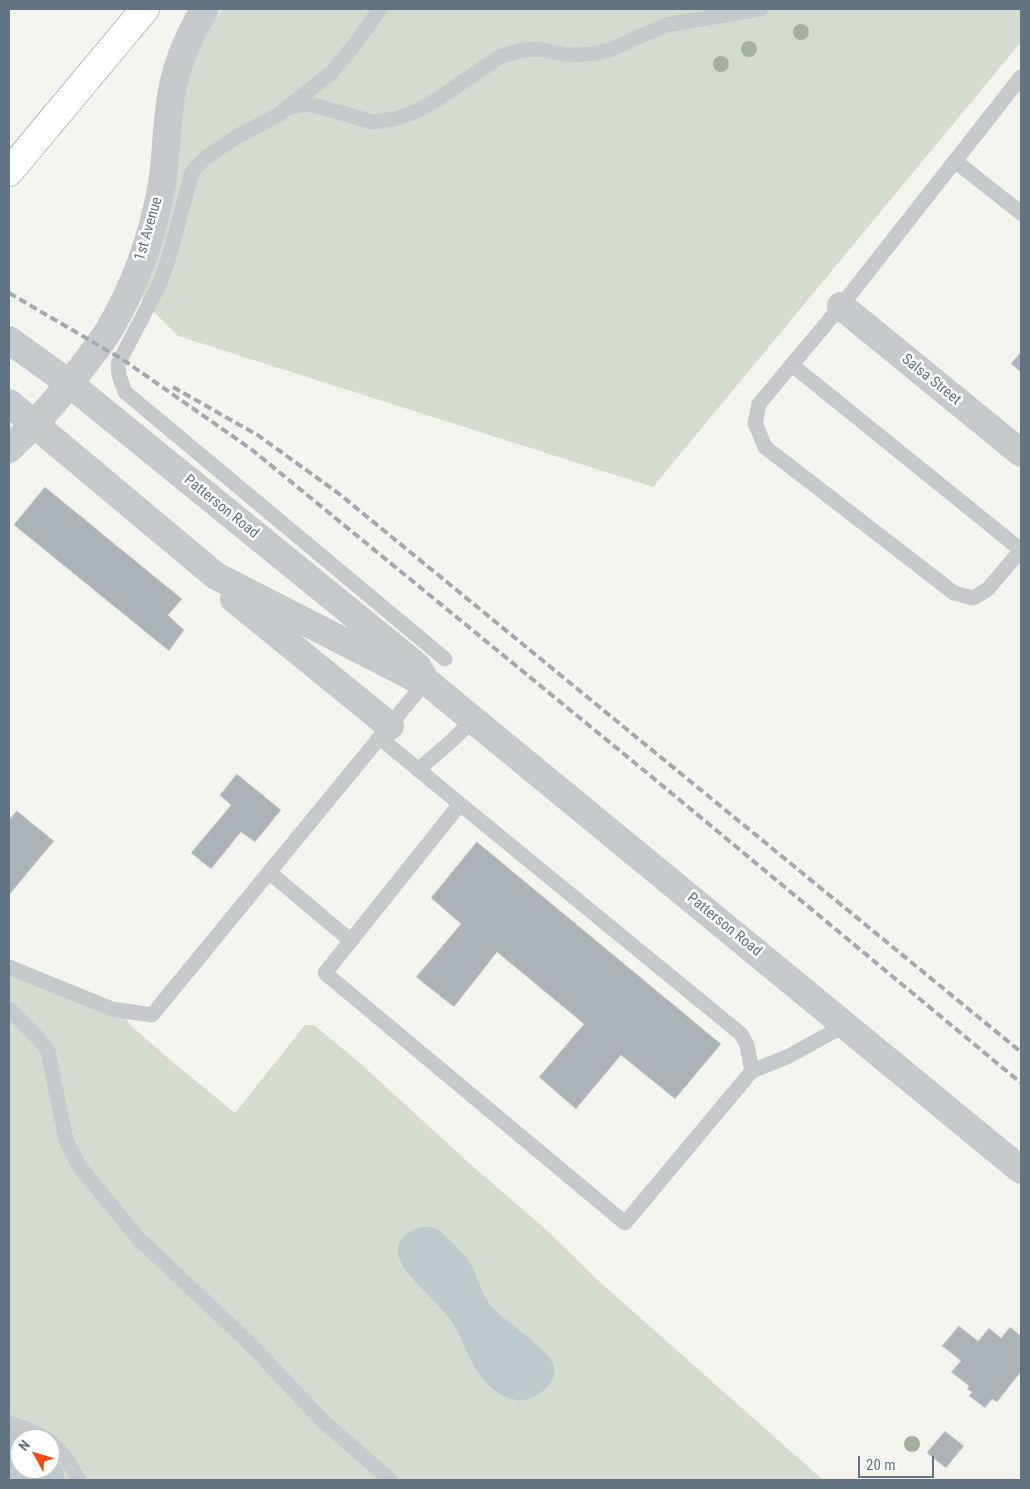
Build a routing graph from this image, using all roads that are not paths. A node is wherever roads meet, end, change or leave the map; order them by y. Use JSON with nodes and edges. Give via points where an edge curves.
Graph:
{"nodes":[{"id":1,"x":145,"y":9,"type":"edge"},
{"id":2,"x":205,"y":9,"type":"edge"},
{"id":3,"x":380,"y":9,"type":"edge"},
{"id":4,"x":761,"y":9,"type":"edge"},
{"id":5,"x":1021,"y":77,"type":"edge"},
{"id":6,"x":287,"y":108,"type":"junction"},
{"id":7,"x":955,"y":161,"type":"junction"},
{"id":8,"x":9,"y":172,"type":"edge"},
{"id":9,"x":1021,"y":213,"type":"edge"},
{"id":10,"x":841,"y":306,"type":"junction"},
{"id":11,"x":9,"y":340,"type":"edge"},
{"id":12,"x":792,"y":365,"type":"junction"},
{"id":13,"x":70,"y":384,"type":"junction"},
{"id":14,"x":9,"y":403,"type":"edge"},
{"id":15,"x":36,"y":424,"type":"junction"},
{"id":16,"x":9,"y":449,"type":"edge"},
{"id":17,"x":1021,"y":453,"type":"edge"},
{"id":18,"x":1021,"y":550,"type":"edge"},
{"id":19,"x":216,"y":576,"type":"junction"},
{"id":20,"x":445,"y":659,"type":"dead end"},
{"id":21,"x":426,"y":681,"type":"junction"},
{"id":22,"x":473,"y":719,"type":"junction"},
{"id":23,"x":385,"y":732,"type":"junction"},
{"id":24,"x":418,"y":770,"type":"junction"},
{"id":25,"x":460,"y":804,"type":"junction"},
{"id":26,"x":269,"y":872,"type":"junction"},
{"id":27,"x":351,"y":941,"type":"junction"},
{"id":28,"x":9,"y":967,"type":"edge"},
{"id":29,"x":9,"y":1009,"type":"edge"},
{"id":30,"x":845,"y":1024,"type":"junction"},
{"id":31,"x":752,"y":1071,"type":"junction"},
{"id":32,"x":1021,"y":1170,"type":"edge"},
{"id":33,"x":9,"y":1422,"type":"edge"},
{"id":34,"x":27,"y":1429,"type":"edge"},
{"id":35,"x":60,"y":1452,"type":"edge"},
{"id":36,"x":78,"y":1480,"type":"edge"},
{"id":37,"x":390,"y":1480,"type":"edge"}],
"edges":[{"from":1,"to":8,"type":"main road"},
{"from":2,"to":13,"type":"street","name":"1st Avenue","via":[[183,51],[175,76],[162,184],[140,264],[110,329]]},
{"from":3,"to":6,"type":"lane","via":[[331,73]]},
{"from":4,"to":6,"type":"lane","via":[[666,25],[593,54],[580,56],[539,49],[522,50],[499,57],[438,99],[394,119],[373,122],[304,104]]},
{"from":5,"to":7,"type":"lane"},
{"from":6,"to":20,"type":"lane","via":[[205,158],[192,172],[169,257],[160,282],[118,364],[119,375],[124,392]]},
{"from":7,"to":9,"type":"lane"},
{"from":7,"to":10,"type":"lane"},
{"from":10,"to":12,"type":"lane"},
{"from":10,"to":17,"type":"street","name":"Salsa Street"},
{"from":11,"to":13,"type":"street","name":"Patterson Road"},
{"from":12,"to":18,"type":"lane"},
{"from":12,"to":18,"type":"lane","via":[[760,404],[755,423],[765,447],[954,594],[973,598],[988,589]]},
{"from":13,"to":15,"type":"street","name":"1st Avenue"},
{"from":13,"to":21,"type":"street","name":"Patterson Road","via":[[417,666]]},
{"from":14,"to":15,"type":"street","name":"Patterson Road"},
{"from":15,"to":16,"type":"street","name":"1st Avenue"},
{"from":15,"to":19,"type":"street","name":"Patterson Road"},
{"from":19,"to":21,"type":"street","name":"Patterson Road","via":[[410,677]]},
{"from":19,"to":23,"type":"street","via":[[231,596]]},
{"from":21,"to":22,"type":"street","name":"Patterson Road"},
{"from":21,"to":23,"type":"lane"},
{"from":22,"to":24,"type":"lane","via":[[461,734]]},
{"from":22,"to":30,"type":"street","name":"Patterson Road"},
{"from":23,"to":24,"type":"lane"},
{"from":23,"to":26,"type":"lane"},
{"from":24,"to":25,"type":"lane"},
{"from":25,"to":27,"type":"lane"},
{"from":25,"to":31,"type":"lane","via":[[741,1034],[747,1045]]},
{"from":26,"to":27,"type":"lane"},
{"from":26,"to":28,"type":"lane","via":[[152,1015],[112,1009]]},
{"from":27,"to":31,"type":"lane","via":[[325,974],[625,1223]]},
{"from":29,"to":37,"type":"lane","via":[[48,1051],[66,1140],[79,1166],[138,1238],[249,1343],[323,1421]]},
{"from":30,"to":31,"type":"lane","via":[[789,1056]]},
{"from":30,"to":32,"type":"street","name":"Patterson Road"},
{"from":33,"to":34,"type":"lane"},
{"from":35,"to":36,"type":"lane"}]}
